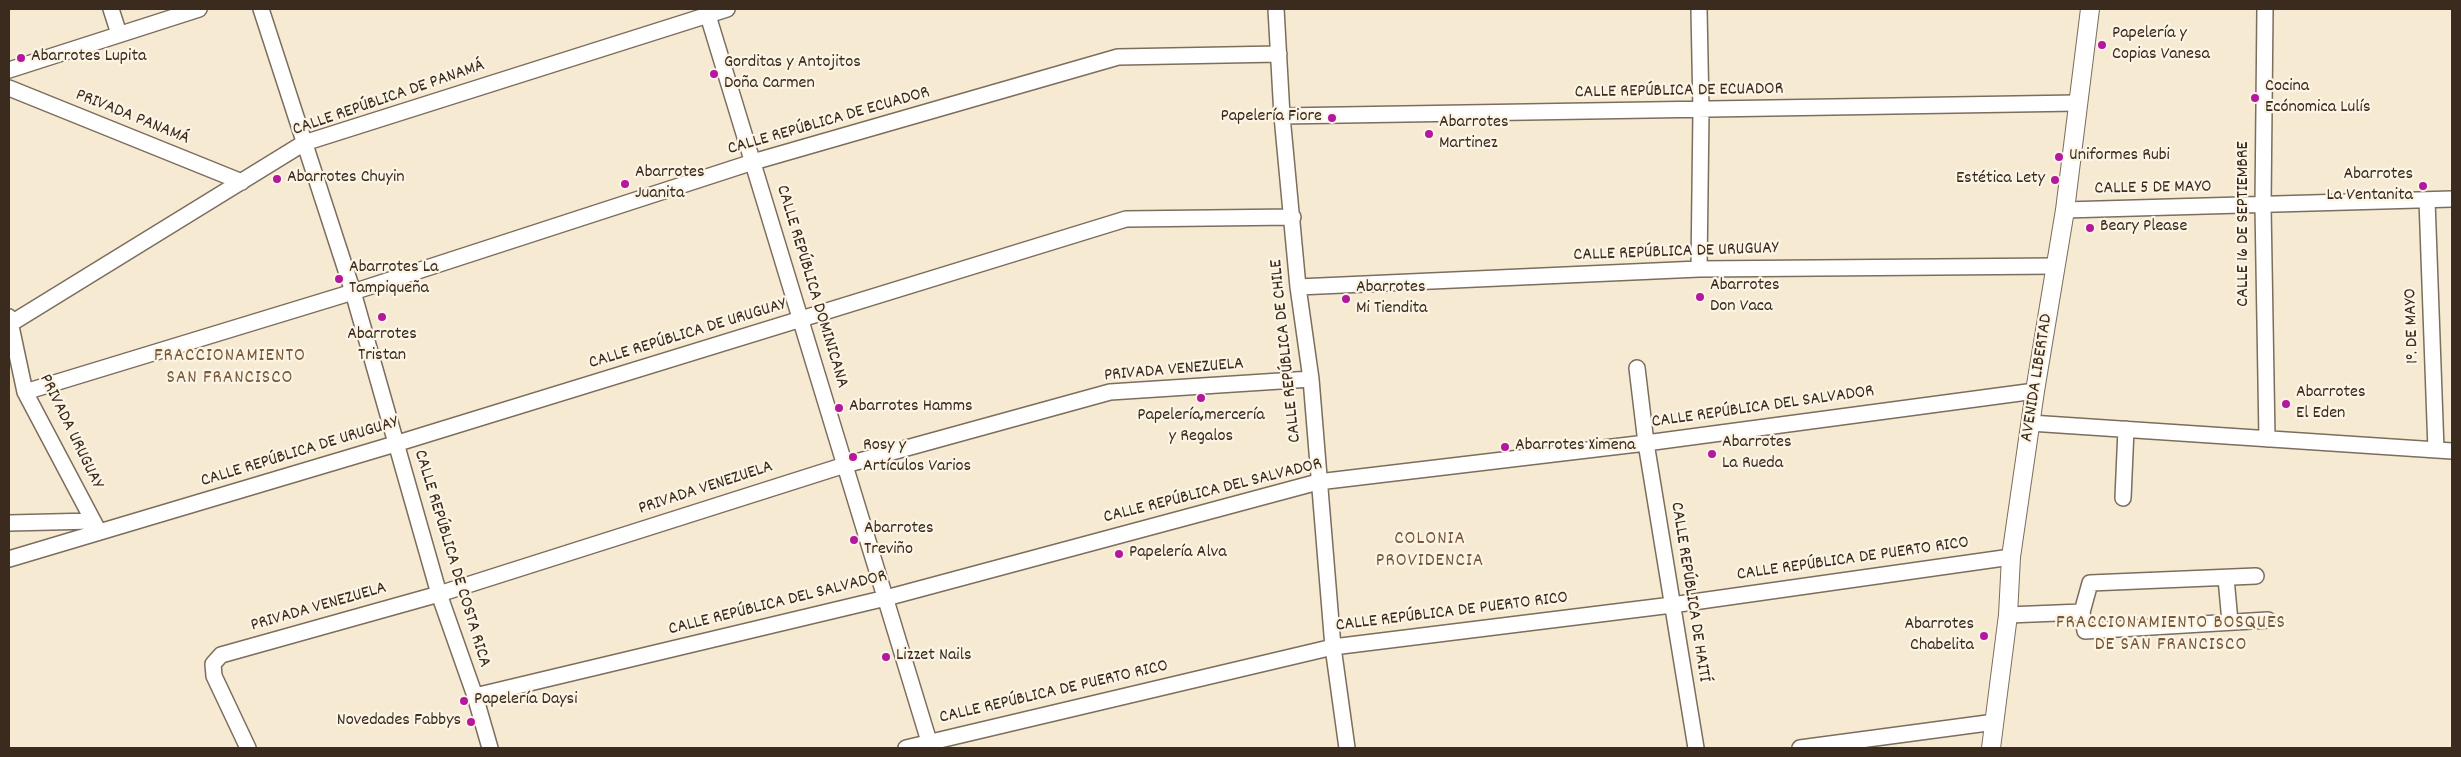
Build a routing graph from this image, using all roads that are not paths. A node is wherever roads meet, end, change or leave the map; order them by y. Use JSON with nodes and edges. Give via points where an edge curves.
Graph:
{"nodes":[{"id":1,"x":111,"y":9,"type":"edge"},
{"id":2,"x":199,"y":9,"type":"edge"},
{"id":3,"x":261,"y":9,"type":"edge"},
{"id":4,"x":728,"y":9,"type":"edge"},
{"id":5,"x":1276,"y":9,"type":"edge"},
{"id":6,"x":1699,"y":9,"type":"edge"},
{"id":7,"x":2090,"y":9,"type":"edge"},
{"id":8,"x":2265,"y":9,"type":"edge"},
{"id":9,"x":707,"y":12,"type":"edge"},
{"id":10,"x":119,"y":34,"type":"junction"},
{"id":11,"x":1279,"y":54,"type":"junction"},
{"id":12,"x":9,"y":70,"type":"edge"},
{"id":13,"x":9,"y":88,"type":"edge"},
{"id":14,"x":2077,"y":103,"type":"junction"},
{"id":15,"x":1701,"y":111,"type":"junction"},
{"id":16,"x":1282,"y":116,"type":"junction"},
{"id":17,"x":304,"y":143,"type":"junction"},
{"id":18,"x":753,"y":162,"type":"junction"},
{"id":19,"x":242,"y":182,"type":"junction"},
{"id":20,"x":2452,"y":199,"type":"edge"},
{"id":21,"x":2428,"y":200,"type":"junction"},
{"id":22,"x":2263,"y":206,"type":"junction"},
{"id":23,"x":2065,"y":210,"type":"junction"},
{"id":24,"x":1293,"y":217,"type":"junction"},
{"id":25,"x":2056,"y":266,"type":"junction"},
{"id":26,"x":1699,"y":270,"type":"junction"},
{"id":27,"x":1298,"y":287,"type":"junction"},
{"id":28,"x":353,"y":292,"type":"junction"},
{"id":29,"x":9,"y":320,"type":"edge"},
{"id":30,"x":801,"y":320,"type":"junction"},
{"id":31,"x":1637,"y":368,"type":"dead end"},
{"id":32,"x":1311,"y":380,"type":"junction"},
{"id":33,"x":19,"y":383,"type":"edge"},
{"id":34,"x":2034,"y":391,"type":"junction"},
{"id":35,"x":2030,"y":423,"type":"junction"},
{"id":36,"x":2126,"y":429,"type":"junction"},
{"id":37,"x":2267,"y":439,"type":"junction"},
{"id":38,"x":1646,"y":443,"type":"junction"},
{"id":39,"x":395,"y":444,"type":"junction"},
{"id":40,"x":2436,"y":450,"type":"junction"},
{"id":41,"x":2452,"y":451,"type":"edge"},
{"id":42,"x":845,"y":465,"type":"junction"},
{"id":43,"x":1318,"y":482,"type":"junction"},
{"id":44,"x":2123,"y":498,"type":"dead end"},
{"id":45,"x":9,"y":523,"type":"edge"},
{"id":46,"x":96,"y":526,"type":"junction"},
{"id":47,"x":2011,"y":557,"type":"junction"},
{"id":48,"x":9,"y":559,"type":"edge"},
{"id":49,"x":2256,"y":576,"type":"dead end"},
{"id":50,"x":2226,"y":578,"type":"junction"},
{"id":51,"x":439,"y":594,"type":"junction"},
{"id":52,"x":886,"y":598,"type":"junction"},
{"id":53,"x":1672,"y":605,"type":"junction"},
{"id":54,"x":2082,"y":612,"type":"junction"},
{"id":55,"x":2008,"y":615,"type":"junction"},
{"id":56,"x":2268,"y":620,"type":"dead end"},
{"id":57,"x":2230,"y":622,"type":"junction"},
{"id":58,"x":1333,"y":647,"type":"junction"},
{"id":59,"x":475,"y":696,"type":"junction"},
{"id":60,"x":1995,"y":722,"type":"junction"},
{"id":61,"x":930,"y":745,"type":"edge"},
{"id":62,"x":248,"y":748,"type":"edge"},
{"id":63,"x":490,"y":748,"type":"edge"},
{"id":64,"x":906,"y":748,"type":"edge"},
{"id":65,"x":1347,"y":748,"type":"edge"},
{"id":66,"x":1696,"y":748,"type":"edge"},
{"id":67,"x":1800,"y":748,"type":"edge"},
{"id":68,"x":1991,"y":748,"type":"edge"}],
"edges":[{"from":1,"to":10,"type":"street"},
{"from":2,"to":10,"type":"street"},
{"from":3,"to":17,"type":"street","name":"CALLE REPÚBLICA DE COSTA RICA"},
{"from":4,"to":9,"type":"street","name":"CALLE REPÚBLICA DE PANAMÁ"},
{"from":5,"to":11,"type":"street","name":"CALLE REPÚBLICA DE CHILE"},
{"from":6,"to":15,"type":"street"},
{"from":7,"to":14,"type":"street","name":"AVENIDA LIBERTAD"},
{"from":8,"to":22,"type":"street","name":"CALLE 16 DE SEPTIEMBRE"},
{"from":9,"to":17,"type":"street","name":"CALLE REPÚBLICA DE PANAMÁ"},
{"from":9,"to":18,"type":"street","name":"CALLE REPÚBLICA DOMINICANA"},
{"from":10,"to":12,"type":"street"},
{"from":11,"to":16,"type":"street","name":"CALLE REPÚBLICA DE CHILE"},
{"from":11,"to":18,"type":"street","name":"CALLE REPÚBLICA DE ECUADOR","via":[[1118,57]]},
{"from":13,"to":19,"type":"street","name":"PRIVADA PANAMÁ"},
{"from":14,"to":15,"type":"street","name":"CALLE REPÚBLICA DE ECUADOR"},
{"from":14,"to":23,"type":"street","name":"AVENIDA LIBERTAD"},
{"from":15,"to":16,"type":"street","name":"CALLE REPÚBLICA DE ECUADOR"},
{"from":15,"to":26,"type":"street"},
{"from":16,"to":24,"type":"street","name":"CALLE REPÚBLICA DE CHILE"},
{"from":17,"to":19,"type":"street","name":"CALLE REPÚBLICA DE PANAMÁ"},
{"from":17,"to":28,"type":"street","name":"CALLE REPÚBLICA DE COSTA RICA"},
{"from":18,"to":28,"type":"street","name":"CALLE REPÚBLICA DE ECUADOR"},
{"from":18,"to":30,"type":"street","name":"CALLE REPÚBLICA DOMINICANA"},
{"from":19,"to":29,"type":"street","name":"CALLE REPÚBLICA DE PANAMÁ"},
{"from":20,"to":21,"type":"street","name":"CALLE 5 DE MAYO"},
{"from":21,"to":22,"type":"street","name":"CALLE 5 DE MAYO"},
{"from":21,"to":40,"type":"street","name":"1°. DE MAYO"},
{"from":22,"to":23,"type":"street","name":"CALLE 5 DE MAYO"},
{"from":22,"to":37,"type":"street","name":"CALLE 16 DE SEPTIEMBRE"},
{"from":23,"to":25,"type":"street","name":"AVENIDA LIBERTAD"},
{"from":24,"to":27,"type":"street","name":"CALLE REPÚBLICA DE CHILE"},
{"from":24,"to":30,"type":"street","name":"CALLE REPÚBLICA DE URUGUAY","via":[[1126,219]]},
{"from":25,"to":26,"type":"street","name":"CALLE REPÚBLICA DE URUGUAY"},
{"from":25,"to":34,"type":"street","name":"AVENIDA LIBERTAD"},
{"from":26,"to":27,"type":"street","name":"CALLE REPÚBLICA DE URUGUAY"},
{"from":27,"to":32,"type":"street","name":"CALLE REPÚBLICA DE CHILE"},
{"from":28,"to":33,"type":"street","name":"CALLE REPÚBLICA DE ECUADOR"},
{"from":28,"to":39,"type":"street","name":"CALLE REPÚBLICA DE COSTA RICA"},
{"from":29,"to":33,"type":"street","name":"PRIVADA URUGUAY"},
{"from":30,"to":39,"type":"street","name":"CALLE REPÚBLICA DE URUGUAY"},
{"from":30,"to":42,"type":"street","name":"CALLE REPÚBLICA DOMINICANA"},
{"from":31,"to":38,"type":"street","name":"CALLE REPÚBLICA DE HAITÍ"},
{"from":32,"to":42,"type":"street","name":"PRIVADA VENEZUELA","via":[[1110,392]]},
{"from":32,"to":43,"type":"street","name":"CALLE REPÚBLICA DE CHILE"},
{"from":33,"to":46,"type":"street","name":"PRIVADA URUGUAY"},
{"from":34,"to":35,"type":"street","name":"AVENIDA LIBERTAD"},
{"from":34,"to":38,"type":"street","name":"CALLE REPÚBLICA DEL SALVADOR"},
{"from":35,"to":36,"type":"street"},
{"from":35,"to":47,"type":"street","name":"AVENIDA LIBERTAD"},
{"from":36,"to":37,"type":"street"},
{"from":36,"to":44,"type":"street"},
{"from":37,"to":40,"type":"street"},
{"from":38,"to":43,"type":"street","name":"CALLE REPÚBLICA DEL SALVADOR"},
{"from":38,"to":53,"type":"street","name":"CALLE REPÚBLICA DE HAITÍ"},
{"from":39,"to":46,"type":"street","name":"CALLE REPÚBLICA DE URUGUAY"},
{"from":39,"to":51,"type":"street","name":"CALLE REPÚBLICA DE COSTA RICA"},
{"from":40,"to":41,"type":"street"},
{"from":42,"to":51,"type":"street","name":"PRIVADA VENEZUELA"},
{"from":42,"to":52,"type":"street","name":"CALLE REPÚBLICA DOMINICANA"},
{"from":43,"to":52,"type":"street","name":"CALLE REPÚBLICA DEL SALVADOR"},
{"from":43,"to":58,"type":"street","name":"CALLE REPÚBLICA DE CHILE"},
{"from":45,"to":46,"type":"street"},
{"from":46,"to":48,"type":"street","name":"CALLE REPÚBLICA DE URUGUAY"},
{"from":47,"to":53,"type":"street","name":"CALLE REPÚBLICA DE PUERTO RICO"},
{"from":47,"to":55,"type":"street","name":"AVENIDA LIBERTAD"},
{"from":49,"to":50,"type":"street"},
{"from":50,"to":54,"type":"street","via":[[2090,583]]},
{"from":50,"to":57,"type":"street"},
{"from":51,"to":59,"type":"street","name":"CALLE REPÚBLICA DE COSTA RICA"},
{"from":51,"to":62,"type":"street","name":"PRIVADA VENEZUELA","via":[[221,655],[214,664],[214,676]]},
{"from":52,"to":59,"type":"street","name":"CALLE REPÚBLICA DEL SALVADOR"},
{"from":52,"to":61,"type":"street","name":"CALLE REPÚBLICA DOMINICANA"},
{"from":53,"to":58,"type":"street","name":"CALLE REPÚBLICA DE PUERTO RICO"},
{"from":53,"to":66,"type":"street","name":"CALLE REPÚBLICA DE HAITÍ"},
{"from":54,"to":55,"type":"street"},
{"from":54,"to":57,"type":"street","via":[[2085,631]]},
{"from":55,"to":60,"type":"street","name":"AVENIDA LIBERTAD"},
{"from":56,"to":57,"type":"street"},
{"from":58,"to":61,"type":"street","name":"CALLE REPÚBLICA DE PUERTO RICO"},
{"from":58,"to":65,"type":"street","name":"CALLE REPÚBLICA DE CHILE"},
{"from":59,"to":63,"type":"street","name":"CALLE REPÚBLICA DE COSTA RICA"},
{"from":60,"to":67,"type":"street"},
{"from":60,"to":68,"type":"street","name":"AVENIDA LIBERTAD"},
{"from":61,"to":64,"type":"street","name":"CALLE REPÚBLICA DE PUERTO RICO"}]}
